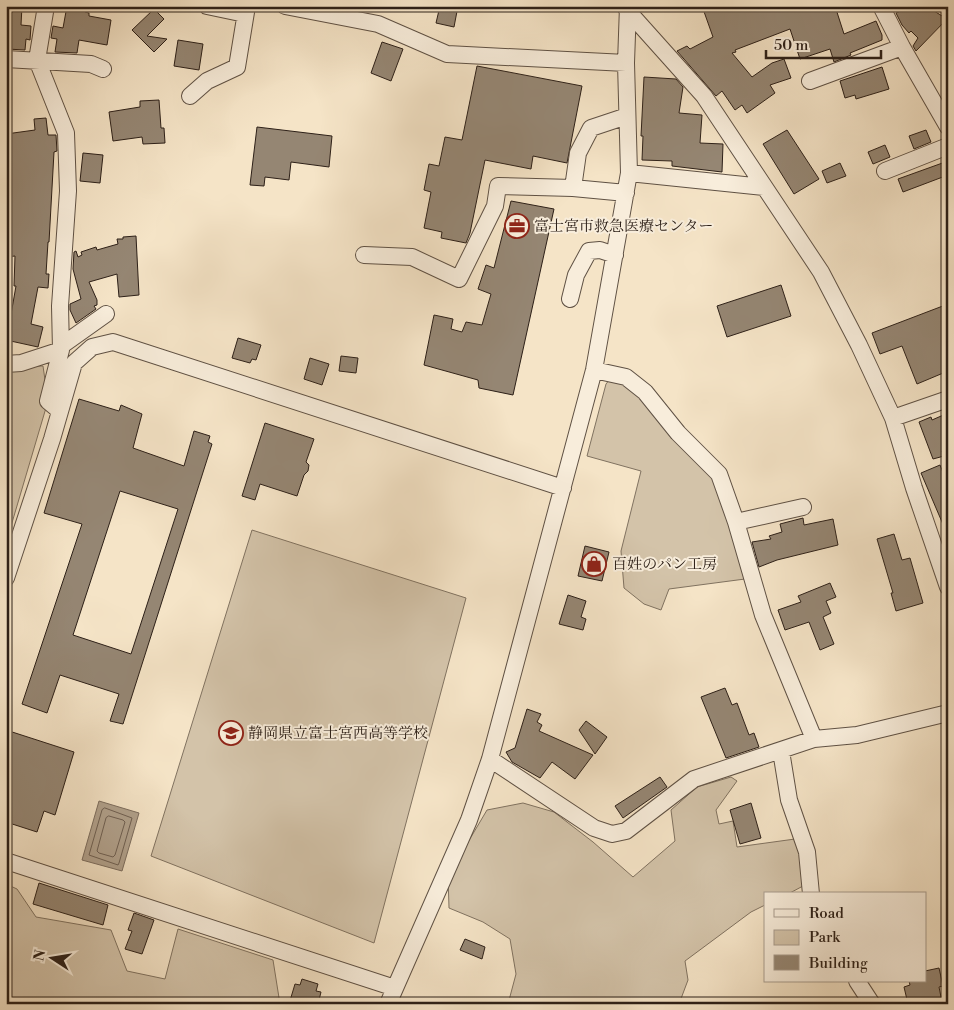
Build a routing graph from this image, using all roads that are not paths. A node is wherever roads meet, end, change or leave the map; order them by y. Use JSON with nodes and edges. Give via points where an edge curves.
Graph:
{"nodes":[{"id":1,"x":46,"y":6,"type":"edge"},
{"id":2,"x":207,"y":6,"type":"edge"},
{"id":3,"x":285,"y":6,"type":"edge"},
{"id":4,"x":881,"y":6,"type":"edge"},
{"id":5,"x":627,"y":8,"type":"edge"},
{"id":6,"x":246,"y":10,"type":"edge"},
{"id":7,"x":902,"y":47,"type":"junction"},
{"id":8,"x":6,"y":59,"type":"edge"},
{"id":9,"x":37,"y":60,"type":"junction"},
{"id":10,"x":626,"y":63,"type":"junction"},
{"id":11,"x":102,"y":69,"type":"dead end"},
{"id":12,"x":810,"y":81,"type":"dead end"},
{"id":13,"x":190,"y":96,"type":"dead end"},
{"id":14,"x":627,"y":116,"type":"junction"},
{"id":15,"x":948,"y":127,"type":"edge"},
{"id":16,"x":948,"y":146,"type":"edge"},
{"id":17,"x":885,"y":172,"type":"dead end"},
{"id":18,"x":628,"y":173,"type":"junction"},
{"id":19,"x":573,"y":188,"type":"junction"},
{"id":20,"x":764,"y":188,"type":"junction"},
{"id":21,"x":626,"y":193,"type":"junction"},
{"id":22,"x":364,"y":254,"type":"dead end"},
{"id":23,"x":615,"y":255,"type":"junction"},
{"id":24,"x":570,"y":299,"type":"dead end"},
{"id":25,"x":106,"y":314,"type":"dead end"},
{"id":26,"x":61,"y":348,"type":"junction"},
{"id":27,"x":6,"y":364,"type":"edge"},
{"id":28,"x":594,"y":370,"type":"junction"},
{"id":29,"x":948,"y":398,"type":"edge"},
{"id":30,"x":60,"y":411,"type":"junction"},
{"id":31,"x":893,"y":418,"type":"junction"},
{"id":32,"x":563,"y":488,"type":"junction"},
{"id":33,"x":803,"y":507,"type":"dead end"},
{"id":34,"x":736,"y":522,"type":"junction"},
{"id":35,"x":6,"y":578,"type":"edge"},
{"id":36,"x":948,"y":587,"type":"edge"},
{"id":37,"x":948,"y":713,"type":"edge"},
{"id":38,"x":814,"y":739,"type":"junction"},
{"id":39,"x":781,"y":751,"type":"junction"},
{"id":40,"x":490,"y":759,"type":"junction"},
{"id":41,"x":6,"y":860,"type":"edge"},
{"id":42,"x":810,"y":892,"type":"edge"},
{"id":43,"x":858,"y":982,"type":"edge"},
{"id":44,"x":395,"y":988,"type":"junction"},
{"id":45,"x":388,"y":1004,"type":"edge"},
{"id":46,"x":872,"y":1004,"type":"edge"}],
"edges":[{"from":1,"to":9,"type":"street"},
{"from":2,"to":6,"type":"street"},
{"from":3,"to":10,"type":"street","via":[[378,24],[447,54]]},
{"from":4,"to":7,"type":"street"},
{"from":5,"to":10,"type":"street"},
{"from":5,"to":20,"type":"street","via":[[704,96]]},
{"from":6,"to":13,"type":"street","via":[[237,67],[207,80]]},
{"from":7,"to":12,"type":"street"},
{"from":7,"to":15,"type":"street"},
{"from":8,"to":9,"type":"street"},
{"from":9,"to":11,"type":"street","via":[[91,64]]},
{"from":9,"to":26,"type":"street","via":[[66,133],[68,191],[60,306]]},
{"from":10,"to":14,"type":"street"},
{"from":14,"to":18,"type":"street"},
{"from":14,"to":19,"type":"street","via":[[591,128],[578,154]]},
{"from":16,"to":17,"type":"street"},
{"from":18,"to":20,"type":"street"},
{"from":18,"to":21,"type":"street"},
{"from":19,"to":21,"type":"street"},
{"from":19,"to":22,"type":"street","via":[[498,186],[495,206],[459,279],[412,257]]},
{"from":20,"to":31,"type":"street","via":[[821,272]]},
{"from":21,"to":23,"type":"street"},
{"from":23,"to":24,"type":"street","via":[[600,250],[589,251],[576,275]]},
{"from":23,"to":28,"type":"street"},
{"from":25,"to":26,"type":"street"},
{"from":26,"to":27,"type":"street","via":[[21,363]]},
{"from":26,"to":30,"type":"street","via":[[48,401]]},
{"from":28,"to":32,"type":"street"},
{"from":28,"to":34,"type":"street","via":[[626,377],[645,392],[678,433],[719,474]]},
{"from":29,"to":31,"type":"street"},
{"from":30,"to":32,"type":"street","via":[[74,363],[92,347],[114,342]]},
{"from":30,"to":35,"type":"street"},
{"from":31,"to":36,"type":"street"},
{"from":32,"to":40,"type":"street"},
{"from":33,"to":34,"type":"street"},
{"from":34,"to":38,"type":"street","via":[[763,615]]},
{"from":37,"to":38,"type":"street","via":[[857,735]]},
{"from":38,"to":39,"type":"street"},
{"from":39,"to":40,"type":"street","via":[[694,779],[626,831],[612,834],[594,828]]},
{"from":39,"to":42,"type":"street","via":[[789,800],[807,852]]},
{"from":40,"to":44,"type":"street","via":[[469,820]]},
{"from":41,"to":44,"type":"street"},
{"from":43,"to":46,"type":"street"},
{"from":44,"to":45,"type":"street"}]}
